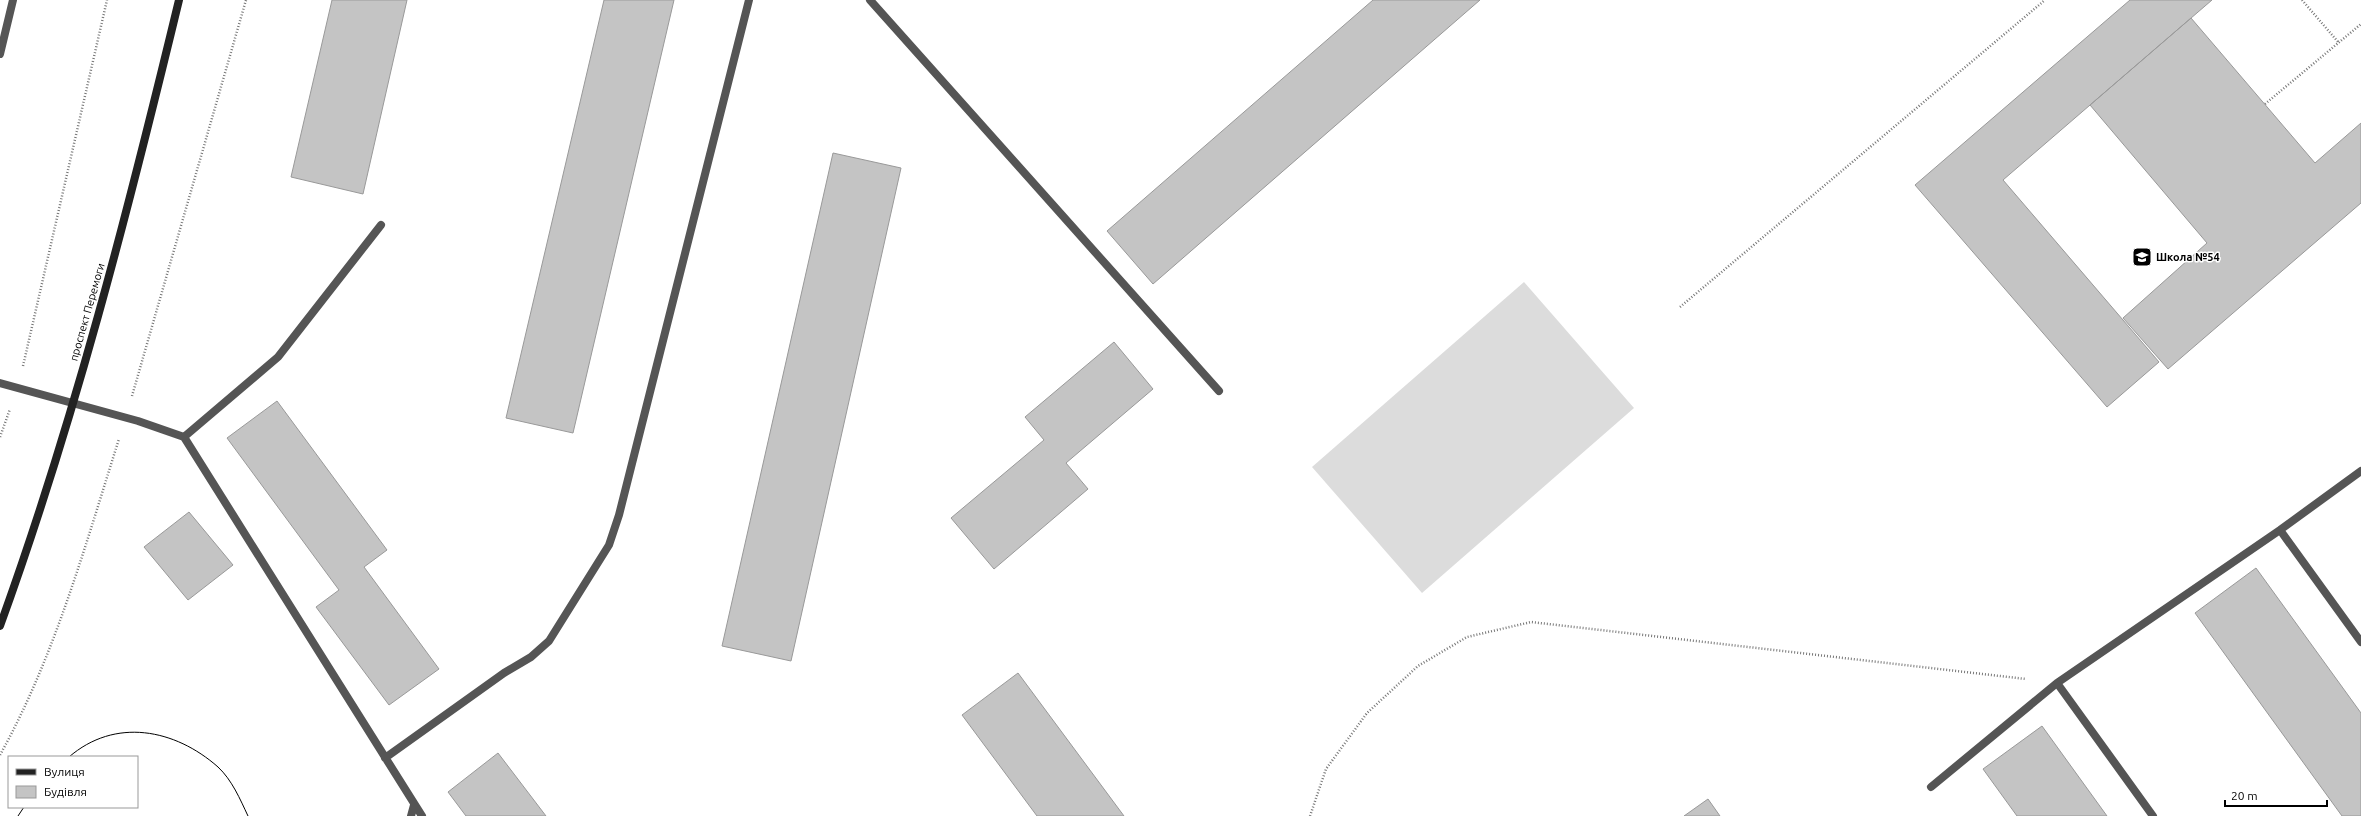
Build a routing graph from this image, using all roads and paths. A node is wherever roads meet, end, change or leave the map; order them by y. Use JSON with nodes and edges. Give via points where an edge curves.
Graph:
{"nodes":[{"id":1,"x":13,"y":0,"type":"edge"},
{"id":2,"x":107,"y":0,"type":"edge"},
{"id":3,"x":180,"y":0,"type":"edge"},
{"id":4,"x":246,"y":0,"type":"edge"},
{"id":5,"x":749,"y":0,"type":"edge"},
{"id":6,"x":870,"y":0,"type":"edge"},
{"id":7,"x":2045,"y":0,"type":"edge"},
{"id":8,"x":2302,"y":0,"type":"edge"},
{"id":9,"x":2361,"y":24,"type":"edge"},
{"id":10,"x":2339,"y":43,"type":"junction"},
{"id":11,"x":0,"y":54,"type":"edge"},
{"id":12,"x":2265,"y":104,"type":"dead end"},
{"id":13,"x":381,"y":225,"type":"dead end"},
{"id":14,"x":1680,"y":307,"type":"dead end"},
{"id":15,"x":0,"y":383,"type":"edge"},
{"id":16,"x":18,"y":388,"type":"junction"},
{"id":17,"x":1219,"y":391,"type":"dead end"},
{"id":18,"x":73,"y":403,"type":"junction"},
{"id":19,"x":126,"y":417,"type":"junction"},
{"id":20,"x":0,"y":437,"type":"edge"},
{"id":21,"x":184,"y":437,"type":"junction"},
{"id":22,"x":2361,"y":471,"type":"edge"},
{"id":23,"x":2280,"y":530,"type":"junction"},
{"id":24,"x":0,"y":626,"type":"edge"},
{"id":25,"x":2361,"y":642,"type":"edge"},
{"id":26,"x":2057,"y":683,"type":"junction"},
{"id":27,"x":0,"y":754,"type":"edge"},
{"id":28,"x":385,"y":758,"type":"junction"},
{"id":29,"x":1931,"y":787,"type":"dead end"},
{"id":30,"x":414,"y":805,"type":"junction"},
{"id":31,"x":411,"y":816,"type":"edge"},
{"id":32,"x":422,"y":816,"type":"edge"},
{"id":33,"x":1310,"y":816,"type":"edge"},
{"id":34,"x":2154,"y":816,"type":"edge"}],
"edges":[{"from":1,"to":11,"type":"lane"},
{"from":2,"to":16,"type":"path"},
{"from":3,"to":18,"type":"main road","name":"проспект Перемоги","via":[[132,191]]},
{"from":4,"to":19,"type":"path"},
{"from":5,"to":28,"type":"lane","via":[[621,508],[609,545],[548,641],[531,658],[504,673]]},
{"from":6,"to":17,"type":"lane"},
{"from":7,"to":14,"type":"path"},
{"from":8,"to":10,"type":"path"},
{"from":9,"to":10,"type":"path"},
{"from":10,"to":12,"type":"path"},
{"from":13,"to":21,"type":"lane","via":[[278,357]]},
{"from":15,"to":16,"type":"lane"},
{"from":16,"to":18,"type":"lane"},
{"from":16,"to":20,"type":"path"},
{"from":18,"to":19,"type":"lane"},
{"from":18,"to":24,"type":"main road","name":"проспект Перемоги"},
{"from":19,"to":21,"type":"lane"},
{"from":19,"to":27,"type":"path","via":[[63,614]]},
{"from":21,"to":28,"type":"lane"},
{"from":22,"to":23,"type":"lane"},
{"from":23,"to":25,"type":"lane"},
{"from":23,"to":26,"type":"lane"},
{"from":26,"to":29,"type":"lane"},
{"from":26,"to":33,"type":"path","via":[[1531,622],[1467,637],[1418,666],[1367,713],[1326,770]]},
{"from":26,"to":34,"type":"lane"},
{"from":28,"to":30,"type":"lane"},
{"from":30,"to":31,"type":"lane"},
{"from":30,"to":32,"type":"lane"}]}
